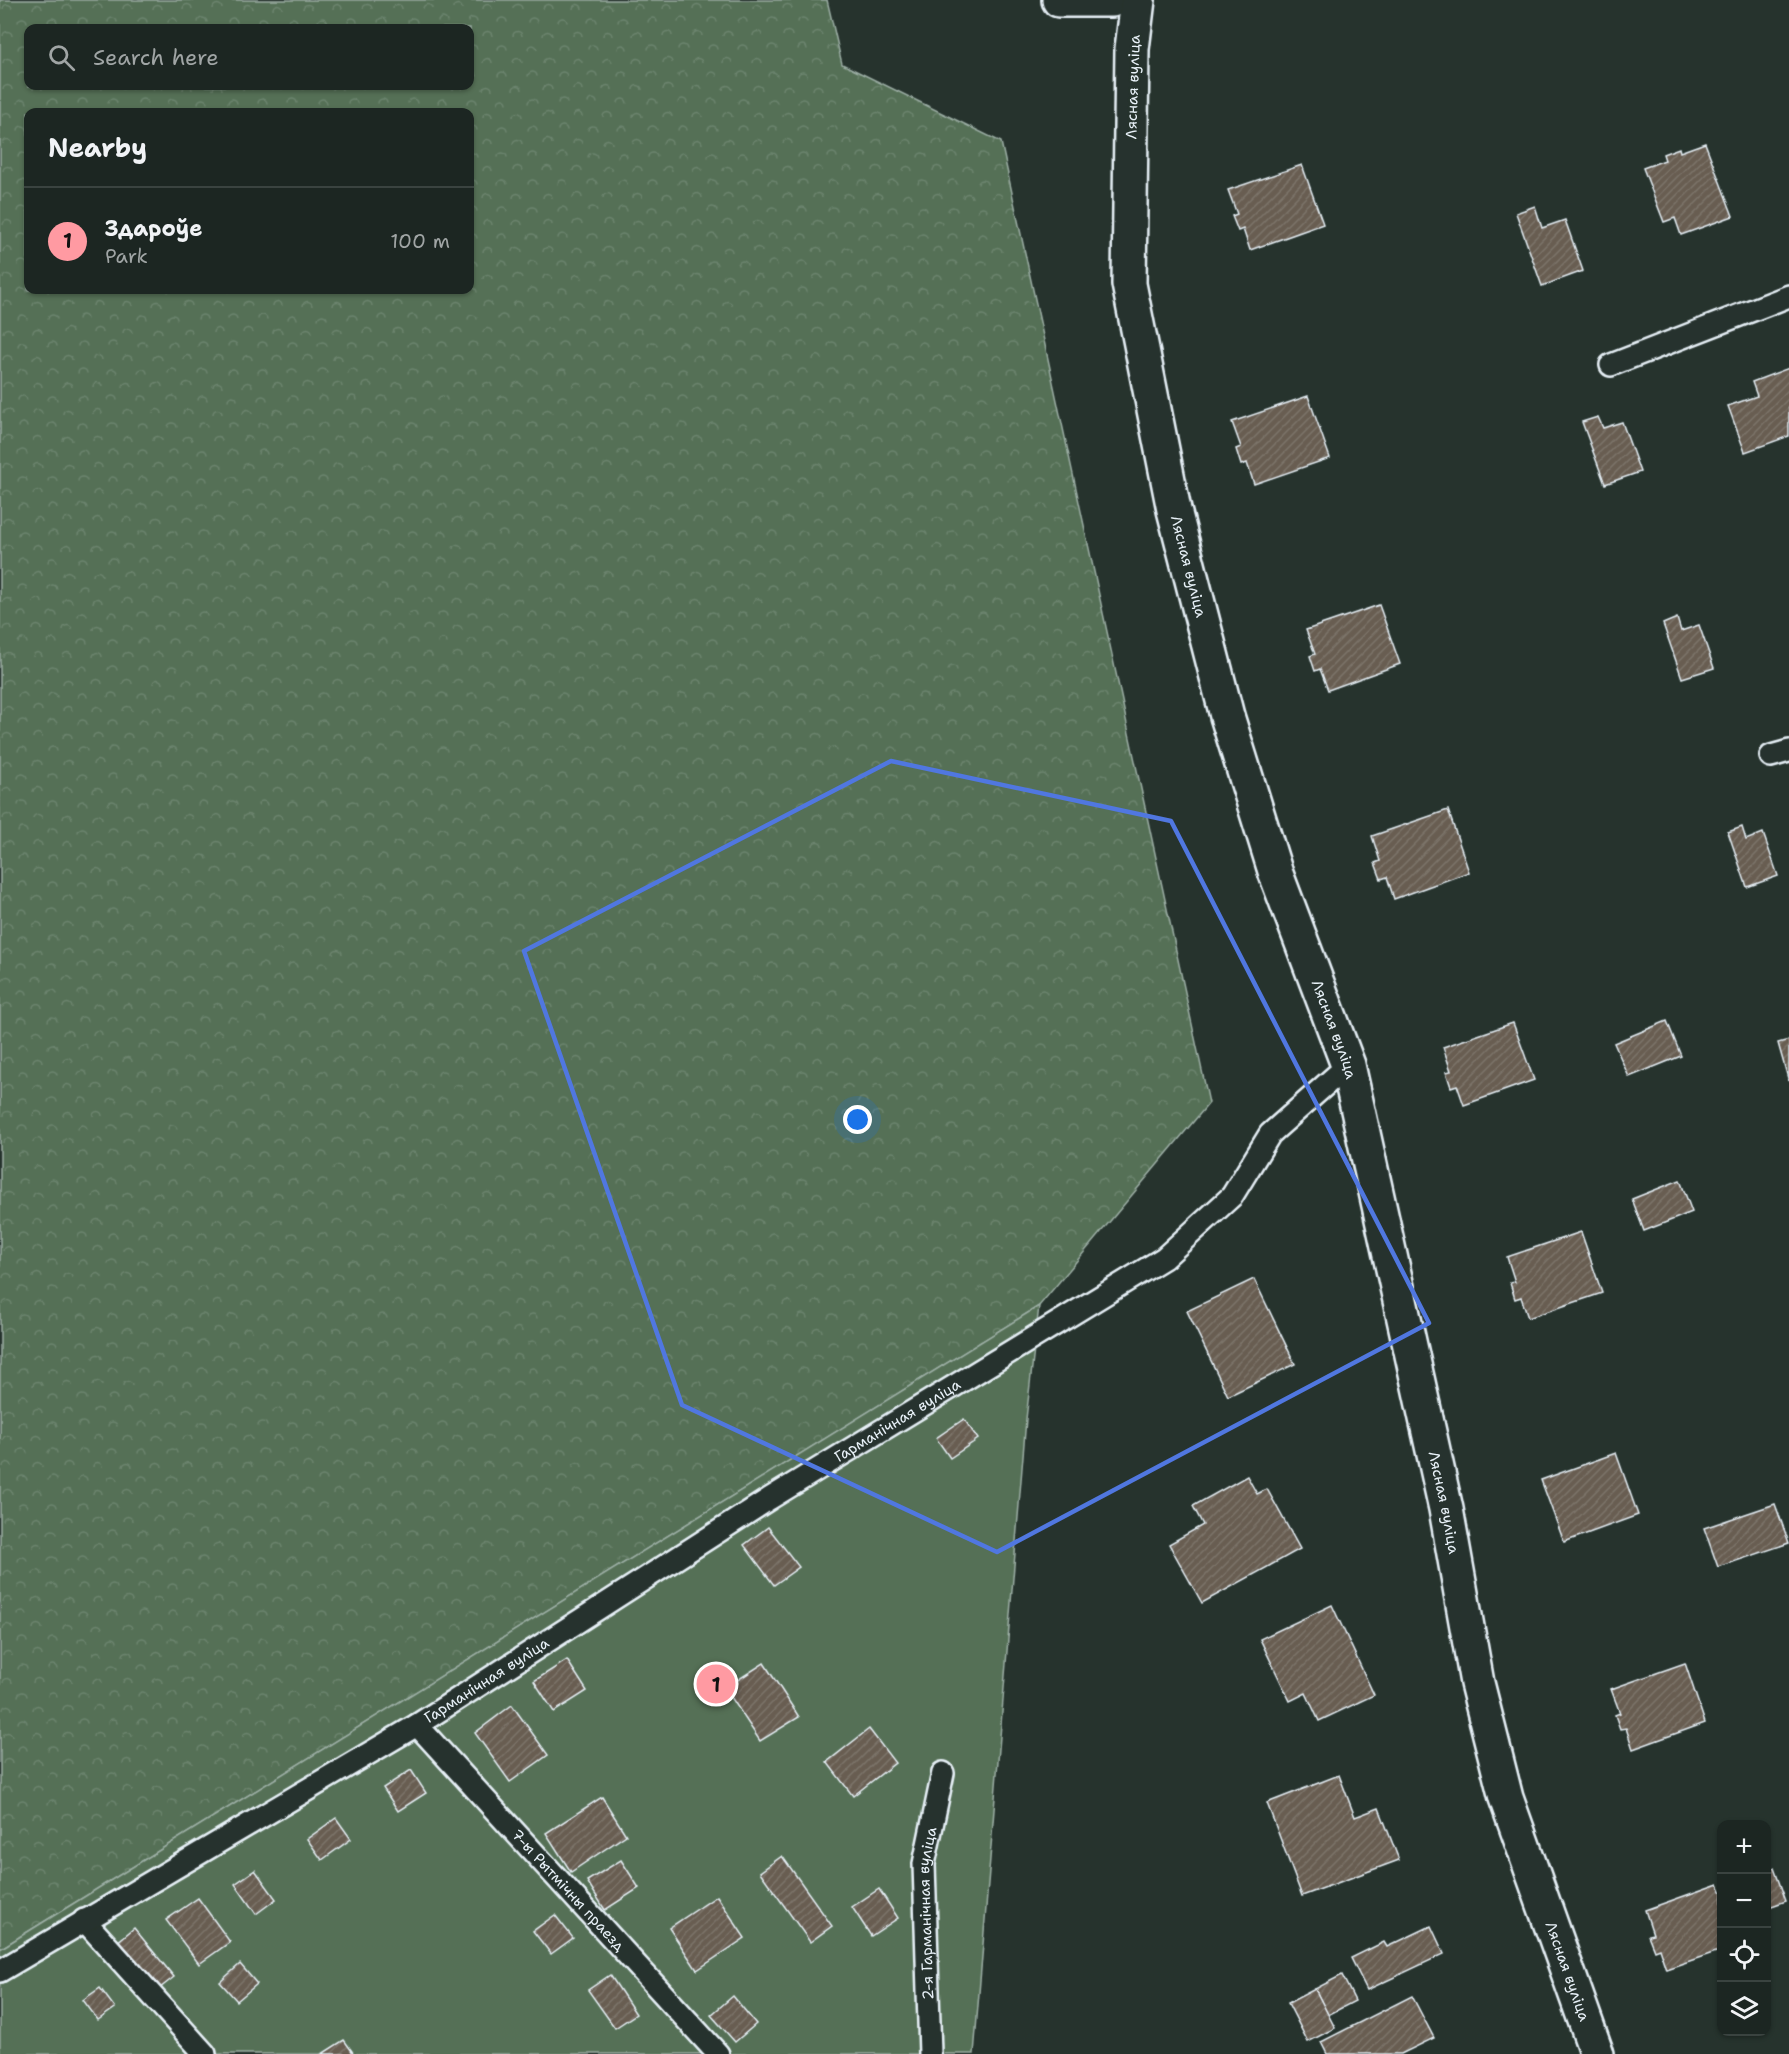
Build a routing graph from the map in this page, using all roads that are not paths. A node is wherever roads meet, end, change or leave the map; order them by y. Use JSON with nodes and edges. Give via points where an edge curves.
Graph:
{"nodes":[{"id":1,"x":1059,"y":0,"type":"edge"},
{"id":2,"x":1112,"y":0,"type":"edge"},
{"id":3,"x":1138,"y":0,"type":"edge"},
{"id":4,"x":1789,"y":296,"type":"edge"},
{"id":5,"x":1611,"y":365,"type":"dead end"},
{"id":6,"x":1348,"y":1065,"type":"junction"},
{"id":7,"x":417,"y":1725,"type":"junction"},
{"id":8,"x":943,"y":1773,"type":"dead end"},
{"id":9,"x":84,"y":1920,"type":"junction"},
{"id":10,"x":0,"y":1971,"type":"edge"},
{"id":11,"x":205,"y":2054,"type":"edge"},
{"id":12,"x":718,"y":2054,"type":"edge"},
{"id":13,"x":930,"y":2054,"type":"edge"},
{"id":14,"x":1598,"y":2054,"type":"edge"}],
"edges":[{"from":1,"to":2,"type":"street"},
{"from":3,"to":6,"type":"street","name":"Лясная вуліца","via":[[1132,49],[1129,284],[1174,510],[1227,716],[1276,874]]},
{"from":4,"to":5,"type":"lane"},
{"from":6,"to":7,"type":"lane","name":"Гарманічная вуліца","via":[[1270,1134],[1232,1196],[1164,1258],[769,1499]]},
{"from":6,"to":14,"type":"street","name":"Лясная вуліца","via":[[1446,1509],[1480,1695],[1506,1798]]},
{"from":7,"to":9,"type":"lane","name":"Гарманічная вуліца"},
{"from":7,"to":12,"type":"lane","name":"7-ы Рытмічны праезд"},
{"from":8,"to":13,"type":"lane","name":"2-я Гарманічная вуліца","via":[[924,1864]]},
{"from":9,"to":10,"type":"lane","name":"Гарманічная вуліца"},
{"from":9,"to":11,"type":"lane"}]}
